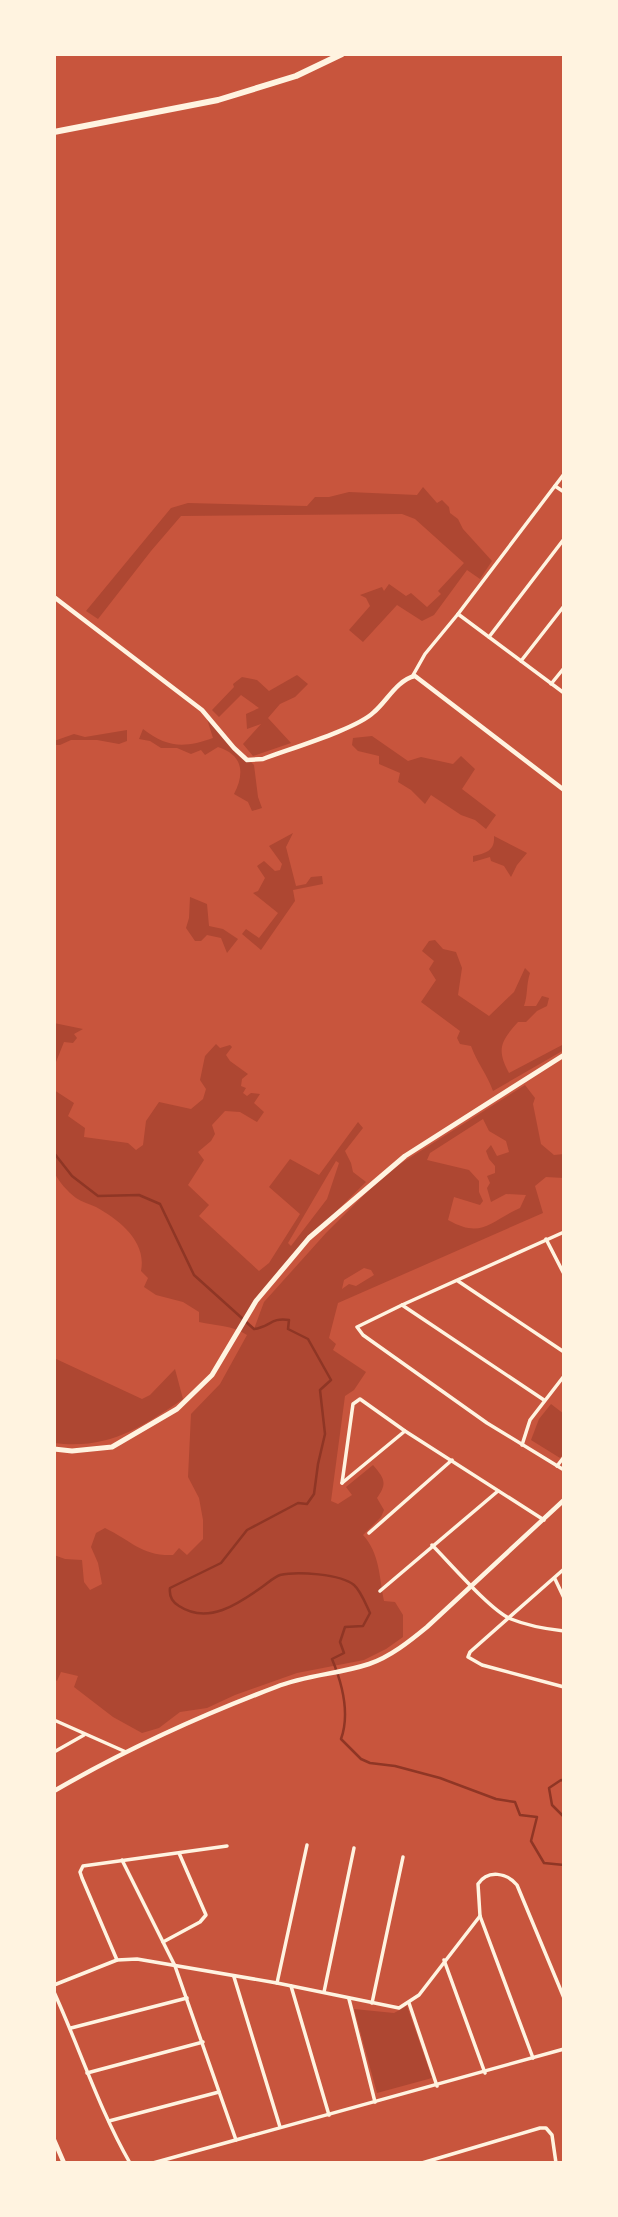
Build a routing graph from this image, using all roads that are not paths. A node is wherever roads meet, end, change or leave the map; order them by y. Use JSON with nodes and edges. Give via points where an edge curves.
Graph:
{"nodes":[{"id":1,"x":342,"y":54,"type":"edge"},
{"id":2,"x":54,"y":132,"type":"edge"},
{"id":3,"x":564,"y":474,"type":"edge"},
{"id":4,"x":555,"y":486,"type":"junction"},
{"id":5,"x":564,"y":492,"type":"edge"},
{"id":6,"x":564,"y":539,"type":"edge"},
{"id":7,"x":54,"y":597,"type":"edge"},
{"id":8,"x":564,"y":606,"type":"edge"},
{"id":9,"x":458,"y":614,"type":"junction"},
{"id":10,"x":489,"y":637,"type":"junction"},
{"id":11,"x":522,"y":661,"type":"junction"},
{"id":12,"x":564,"y":668,"type":"edge"},
{"id":13,"x":412,"y":677,"type":"junction"},
{"id":14,"x":551,"y":684,"type":"junction"},
{"id":15,"x":564,"y":693,"type":"edge"},
{"id":16,"x":564,"y":790,"type":"edge"},
{"id":17,"x":564,"y":1055,"type":"edge"},
{"id":18,"x":564,"y":1232,"type":"edge"},
{"id":19,"x":546,"y":1239,"type":"junction"},
{"id":20,"x":564,"y":1274,"type":"edge"},
{"id":21,"x":458,"y":1280,"type":"junction"},
{"id":22,"x":402,"y":1305,"type":"junction"},
{"id":23,"x":564,"y":1352,"type":"edge"},
{"id":24,"x":564,"y":1376,"type":"edge"},
{"id":25,"x":544,"y":1400,"type":"junction"},
{"id":26,"x":405,"y":1431,"type":"junction"},
{"id":27,"x":522,"y":1445,"type":"junction"},
{"id":28,"x":54,"y":1449,"type":"edge"},
{"id":29,"x":564,"y":1457,"type":"edge"},
{"id":30,"x":452,"y":1460,"type":"junction"},
{"id":31,"x":557,"y":1466,"type":"junction"},
{"id":32,"x":564,"y":1470,"type":"edge"},
{"id":33,"x":498,"y":1491,"type":"junction"},
{"id":34,"x":564,"y":1500,"type":"edge"},
{"id":35,"x":544,"y":1520,"type":"junction"},
{"id":36,"x":369,"y":1533,"type":"dead end"},
{"id":37,"x":432,"y":1545,"type":"junction"},
{"id":38,"x":564,"y":1569,"type":"edge"},
{"id":39,"x":555,"y":1579,"type":"junction"},
{"id":40,"x":471,"y":1586,"type":"junction"},
{"id":41,"x":380,"y":1591,"type":"dead end"},
{"id":42,"x":564,"y":1598,"type":"edge"},
{"id":43,"x":508,"y":1619,"type":"junction"},
{"id":44,"x":564,"y":1631,"type":"edge"},
{"id":45,"x":564,"y":1687,"type":"edge"},
{"id":46,"x":54,"y":1720,"type":"edge"},
{"id":47,"x":84,"y":1735,"type":"junction"},
{"id":48,"x":54,"y":1752,"type":"edge"},
{"id":49,"x":126,"y":1752,"type":"junction"},
{"id":50,"x":54,"y":1791,"type":"edge"},
{"id":51,"x":307,"y":1845,"type":"dead end"},
{"id":52,"x":227,"y":1846,"type":"dead end"},
{"id":53,"x":354,"y":1848,"type":"dead end"},
{"id":54,"x":180,"y":1853,"type":"junction"},
{"id":55,"x":403,"y":1857,"type":"dead end"},
{"id":56,"x":122,"y":1860,"type":"junction"},
{"id":57,"x":480,"y":1916,"type":"junction"},
{"id":58,"x":163,"y":1942,"type":"junction"},
{"id":59,"x":117,"y":1960,"type":"junction"},
{"id":60,"x":444,"y":1960,"type":"junction"},
{"id":61,"x":175,"y":1966,"type":"junction"},
{"id":62,"x":233,"y":1977,"type":"junction"},
{"id":63,"x":277,"y":1983,"type":"junction"},
{"id":64,"x":54,"y":1985,"type":"edge"},
{"id":65,"x":291,"y":1986,"type":"junction"},
{"id":66,"x":54,"y":1992,"type":"edge"},
{"id":67,"x":324,"y":1992,"type":"junction"},
{"id":68,"x":187,"y":1998,"type":"junction"},
{"id":69,"x":349,"y":1998,"type":"junction"},
{"id":70,"x":564,"y":1998,"type":"edge"},
{"id":71,"x":372,"y":2003,"type":"junction"},
{"id":72,"x":409,"y":2003,"type":"junction"},
{"id":73,"x":71,"y":2028,"type":"junction"},
{"id":74,"x":203,"y":2042,"type":"junction"},
{"id":75,"x":564,"y":2049,"type":"edge"},
{"id":76,"x":533,"y":2058,"type":"junction"},
{"id":77,"x":87,"y":2073,"type":"junction"},
{"id":78,"x":485,"y":2073,"type":"junction"},
{"id":79,"x":437,"y":2086,"type":"junction"},
{"id":80,"x":219,"y":2092,"type":"junction"},
{"id":81,"x":375,"y":2102,"type":"junction"},
{"id":82,"x":329,"y":2115,"type":"junction"},
{"id":83,"x":108,"y":2121,"type":"junction"},
{"id":84,"x":280,"y":2127,"type":"junction"},
{"id":85,"x":54,"y":2140,"type":"edge"},
{"id":86,"x":236,"y":2140,"type":"junction"},
{"id":87,"x":64,"y":2163,"type":"edge"},
{"id":88,"x":130,"y":2163,"type":"edge"},
{"id":89,"x":153,"y":2163,"type":"edge"},
{"id":90,"x":422,"y":2163,"type":"edge"},
{"id":91,"x":556,"y":2163,"type":"edge"}],
"edges":[{"from":1,"to":2,"type":"highway","via":[[296,76],[218,100]]},
{"from":3,"to":4,"type":"street"},
{"from":4,"to":5,"type":"street"},
{"from":4,"to":9,"type":"street"},
{"from":6,"to":10,"type":"street"},
{"from":7,"to":13,"type":"street","via":[[202,710],[247,760],[263,759],[366,719]]},
{"from":8,"to":11,"type":"street"},
{"from":9,"to":10,"type":"street"},
{"from":9,"to":13,"type":"street"},
{"from":10,"to":11,"type":"street"},
{"from":11,"to":14,"type":"street"},
{"from":12,"to":14,"type":"street"},
{"from":13,"to":16,"type":"street","via":[[424,681]]},
{"from":14,"to":15,"type":"street"},
{"from":17,"to":28,"type":"main road","via":[[425,1143],[309,1238],[256,1301],[212,1375],[177,1409],[112,1447]]},
{"from":18,"to":19,"type":"street"},
{"from":19,"to":20,"type":"street"},
{"from":19,"to":21,"type":"street"},
{"from":21,"to":22,"type":"street"},
{"from":21,"to":23,"type":"street"},
{"from":22,"to":25,"type":"street"},
{"from":22,"to":27,"type":"street","via":[[359,1325],[358,1331]]},
{"from":24,"to":25,"type":"street"},
{"from":25,"to":27,"type":"street","via":[[527,1426]]},
{"from":26,"to":26,"type":"street","via":[[395,1440],[342,1483],[355,1402],[364,1401]]},
{"from":26,"to":30,"type":"street"},
{"from":27,"to":31,"type":"street"},
{"from":29,"to":31,"type":"street"},
{"from":30,"to":33,"type":"street"},
{"from":30,"to":36,"type":"street"},
{"from":31,"to":32,"type":"street"},
{"from":33,"to":35,"type":"street"},
{"from":33,"to":37,"type":"street"},
{"from":34,"to":35,"type":"street"},
{"from":35,"to":40,"type":"street"},
{"from":37,"to":40,"type":"street"},
{"from":37,"to":41,"type":"street"},
{"from":38,"to":39,"type":"street"},
{"from":39,"to":42,"type":"street"},
{"from":39,"to":43,"type":"street"},
{"from":40,"to":43,"type":"street"},
{"from":40,"to":49,"type":"street","via":[[409,1642],[369,1664],[293,1681]]},
{"from":43,"to":44,"type":"street"},
{"from":43,"to":45,"type":"street","via":[[468,1657]]},
{"from":46,"to":47,"type":"street"},
{"from":47,"to":48,"type":"street"},
{"from":47,"to":49,"type":"street"},
{"from":49,"to":50,"type":"street"},
{"from":51,"to":63,"type":"street"},
{"from":52,"to":54,"type":"street"},
{"from":53,"to":67,"type":"street"},
{"from":54,"to":56,"type":"street"},
{"from":54,"to":58,"type":"street","via":[[206,1915]]},
{"from":55,"to":71,"type":"street"},
{"from":56,"to":58,"type":"street"},
{"from":56,"to":59,"type":"street","via":[[88,1864],[80,1872]]},
{"from":57,"to":60,"type":"street"},
{"from":57,"to":70,"type":"street","via":[[481,1880],[490,1874],[511,1877]]},
{"from":57,"to":76,"type":"street"},
{"from":58,"to":61,"type":"street"},
{"from":59,"to":61,"type":"street"},
{"from":59,"to":64,"type":"street"},
{"from":60,"to":72,"type":"street"},
{"from":60,"to":78,"type":"street"},
{"from":61,"to":62,"type":"street"},
{"from":61,"to":68,"type":"street"},
{"from":62,"to":63,"type":"street"},
{"from":62,"to":84,"type":"street"},
{"from":63,"to":65,"type":"street"},
{"from":65,"to":67,"type":"street"},
{"from":65,"to":82,"type":"street"},
{"from":66,"to":73,"type":"street"},
{"from":67,"to":69,"type":"street"},
{"from":68,"to":73,"type":"street"},
{"from":68,"to":74,"type":"street"},
{"from":69,"to":71,"type":"street"},
{"from":69,"to":81,"type":"street"},
{"from":71,"to":72,"type":"street","via":[[393,2008]]},
{"from":72,"to":79,"type":"street"},
{"from":73,"to":77,"type":"street"},
{"from":74,"to":77,"type":"street"},
{"from":74,"to":80,"type":"street"},
{"from":75,"to":76,"type":"street"},
{"from":76,"to":78,"type":"street"},
{"from":77,"to":83,"type":"street"},
{"from":78,"to":79,"type":"street"},
{"from":79,"to":81,"type":"street"},
{"from":80,"to":83,"type":"street"},
{"from":80,"to":86,"type":"street"},
{"from":81,"to":82,"type":"street"},
{"from":82,"to":84,"type":"street"},
{"from":83,"to":88,"type":"street"},
{"from":84,"to":86,"type":"street"},
{"from":85,"to":87,"type":"street"},
{"from":86,"to":89,"type":"street"},
{"from":90,"to":91,"type":"street","via":[[540,2128],[552,2135]]}]}
